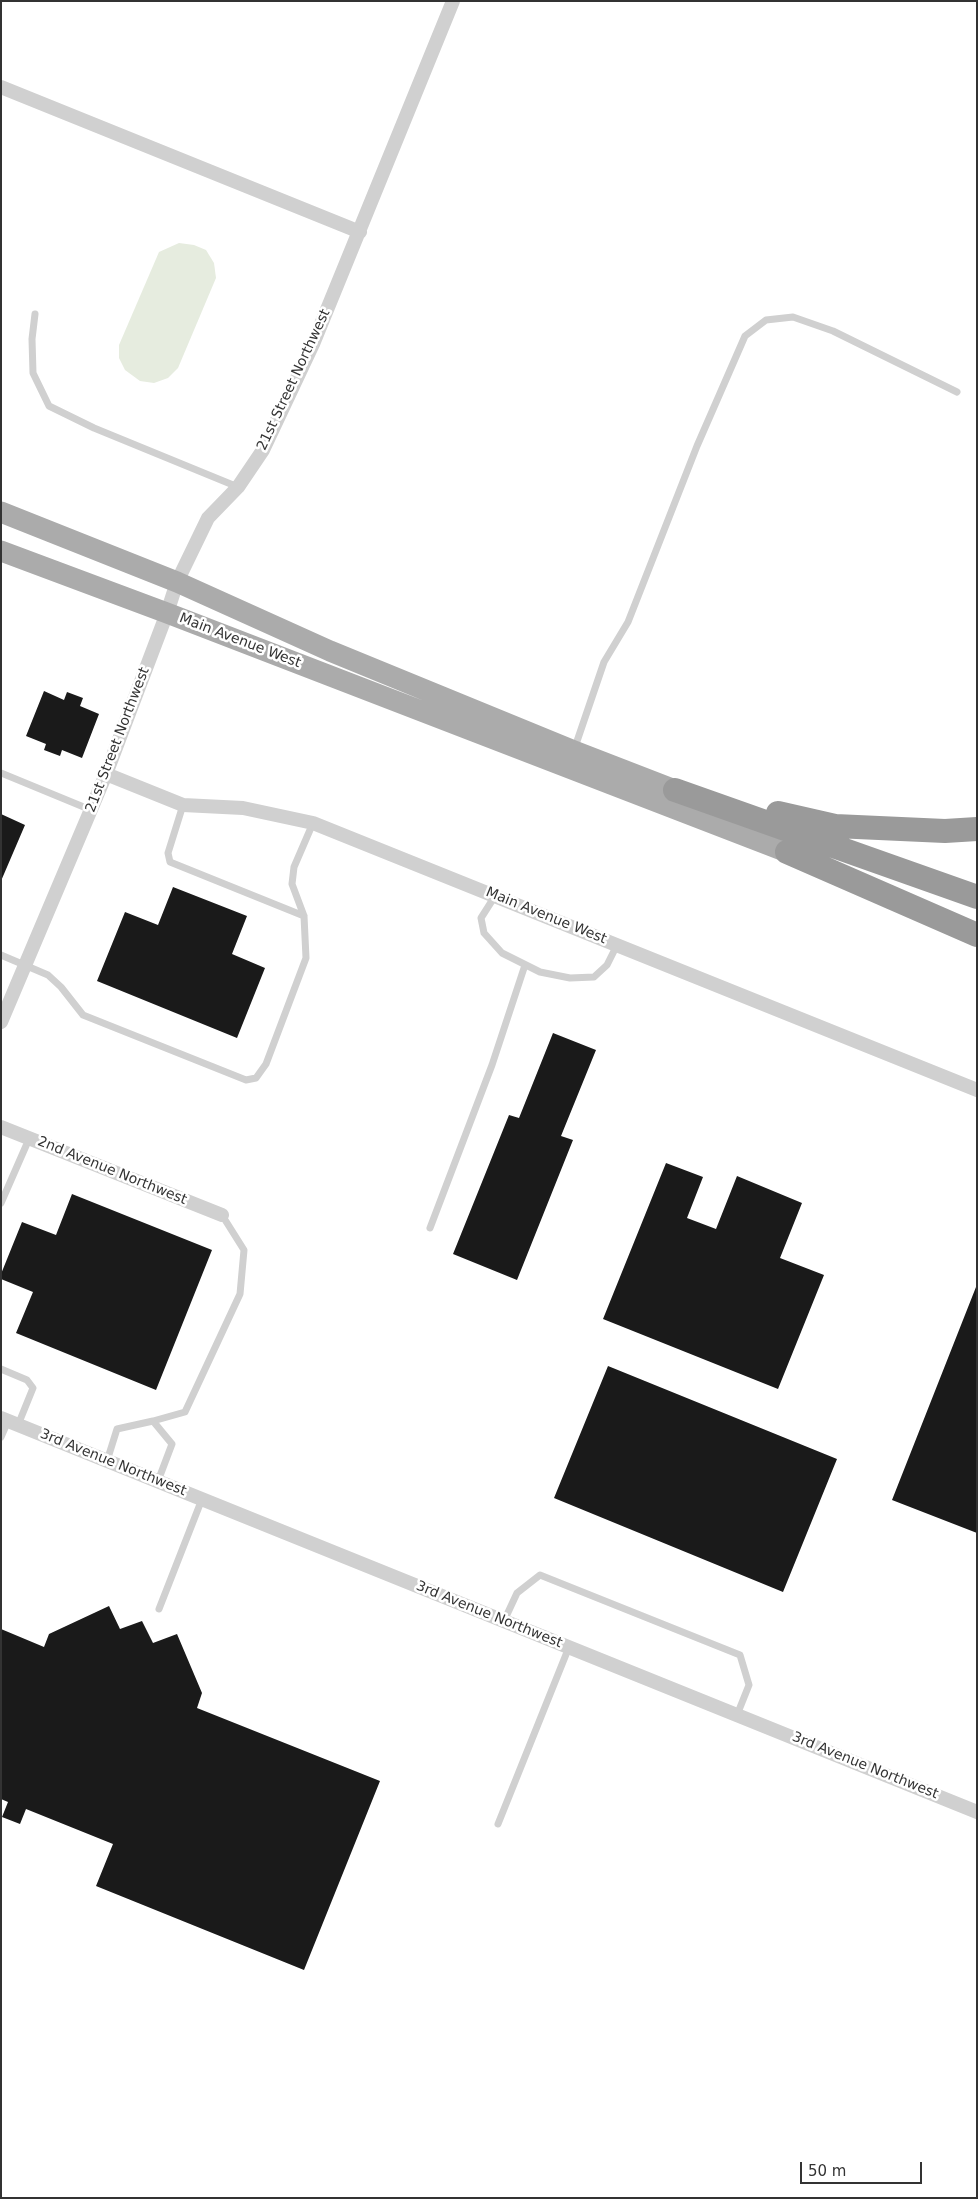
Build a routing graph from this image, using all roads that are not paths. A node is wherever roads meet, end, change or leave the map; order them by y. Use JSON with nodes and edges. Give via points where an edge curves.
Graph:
{"nodes":[{"id":1,"x":453,"y":1,"type":"edge"},
{"id":2,"x":1,"y":87,"type":"edge"},
{"id":3,"x":360,"y":232,"type":"junction"},
{"id":4,"x":35,"y":314,"type":"dead end"},
{"id":5,"x":957,"y":392,"type":"dead end"},
{"id":6,"x":238,"y":487,"type":"junction"},
{"id":7,"x":1,"y":512,"type":"edge"},
{"id":8,"x":1,"y":551,"type":"edge"},
{"id":9,"x":177,"y":582,"type":"junction"},
{"id":10,"x":167,"y":613,"type":"junction"},
{"id":11,"x":574,"y":751,"type":"junction"},
{"id":12,"x":1,"y":773,"type":"edge"},
{"id":13,"x":106,"y":774,"type":"junction"},
{"id":14,"x":675,"y":790,"type":"junction"},
{"id":15,"x":183,"y":805,"type":"junction"},
{"id":16,"x":91,"y":810,"type":"junction"},
{"id":17,"x":313,"y":823,"type":"junction"},
{"id":18,"x":977,"y":829,"type":"edge"},
{"id":19,"x":787,"y":852,"type":"junction"},
{"id":20,"x":495,"y":896,"type":"junction"},
{"id":21,"x":977,"y":897,"type":"edge"},
{"id":22,"x":977,"y":901,"type":"edge"},
{"id":23,"x":304,"y":916,"type":"junction"},
{"id":24,"x":977,"y":935,"type":"edge"},
{"id":25,"x":616,"y":945,"type":"junction"},
{"id":26,"x":1,"y":954,"type":"edge"},
{"id":27,"x":525,"y":964,"type":"junction"},
{"id":28,"x":26,"y":965,"type":"junction"},
{"id":29,"x":1,"y":1022,"type":"edge"},
{"id":30,"x":977,"y":1090,"type":"edge"},
{"id":31,"x":1,"y":1127,"type":"edge"},
{"id":32,"x":29,"y":1138,"type":"junction"},
{"id":33,"x":1,"y":1204,"type":"edge"},
{"id":34,"x":222,"y":1215,"type":"joint"},
{"id":35,"x":430,"y":1228,"type":"dead end"},
{"id":36,"x":1,"y":1369,"type":"edge"},
{"id":37,"x":9,"y":1421,"type":"edge"},
{"id":38,"x":153,"y":1421,"type":"junction"},
{"id":39,"x":1,"y":1438,"type":"edge"},
{"id":40,"x":107,"y":1460,"type":"junction"},
{"id":41,"x":158,"y":1481,"type":"junction"},
{"id":42,"x":202,"y":1499,"type":"junction"},
{"id":43,"x":159,"y":1609,"type":"dead end"},
{"id":44,"x":504,"y":1621,"type":"junction"},
{"id":45,"x":569,"y":1647,"type":"junction"},
{"id":46,"x":737,"y":1715,"type":"junction"},
{"id":47,"x":977,"y":1812,"type":"edge"},
{"id":48,"x":498,"y":1824,"type":"dead end"}],
"edges":[{"from":1,"to":3,"type":"street","name":"21st Street Northwest"},
{"from":2,"to":3,"type":"street"},
{"from":3,"to":6,"type":"street","name":"21st Street Northwest","via":[[263,450]]},
{"from":4,"to":6,"type":"lane","via":[[33,373],[49,406]]},
{"from":5,"to":11,"type":"lane","via":[[833,331],[793,317],[766,320],[746,336],[697,446],[628,622],[604,662]]},
{"from":6,"to":9,"type":"street","name":"21st Street Northwest","via":[[208,518]]},
{"from":7,"to":9,"type":"main road","name":"Main Avenue West"},
{"from":8,"to":10,"type":"main road","name":"Main Avenue West"},
{"from":9,"to":10,"type":"street","name":"21st Street Northwest"},
{"from":9,"to":11,"type":"main road","name":"Main Avenue West","via":[[330,651]]},
{"from":10,"to":13,"type":"street","name":"21st Street Northwest"},
{"from":10,"to":19,"type":"main road","name":"Main Avenue West"},
{"from":11,"to":14,"type":"main road","name":"Main Avenue West"},
{"from":12,"to":16,"type":"lane"},
{"from":13,"to":15,"type":"street","name":"Main Avenue West"},
{"from":13,"to":16,"type":"street","name":"21st Street Northwest"},
{"from":14,"to":18,"type":"highway","via":[[835,826],[945,831]]},
{"from":14,"to":21,"type":"highway"},
{"from":15,"to":17,"type":"street","name":"Main Avenue West","via":[[243,808]]},
{"from":15,"to":23,"type":"lane","via":[[168,852],[170,862]]},
{"from":16,"to":28,"type":"street","name":"21st Street Northwest"},
{"from":17,"to":20,"type":"street","name":"Main Avenue West"},
{"from":17,"to":23,"type":"lane","via":[[294,867],[292,884]]},
{"from":19,"to":22,"type":"highway"},
{"from":19,"to":24,"type":"highway"},
{"from":20,"to":25,"type":"street","name":"Main Avenue West"},
{"from":20,"to":27,"type":"lane","via":[[481,918],[484,934],[502,953]]},
{"from":23,"to":28,"type":"lane","via":[[306,958],[266,1064],[256,1078],[246,1080],[83,1015],[48,975]]},
{"from":25,"to":27,"type":"lane","via":[[607,965],[594,977],[570,978],[540,972]]},
{"from":25,"to":30,"type":"street","name":"Main Avenue West"},
{"from":26,"to":28,"type":"lane"},
{"from":27,"to":35,"type":"lane","via":[[492,1065]]},
{"from":28,"to":29,"type":"street","name":"21st Street Northwest"},
{"from":31,"to":32,"type":"street","name":"2nd Avenue Northwest"},
{"from":32,"to":33,"type":"lane"},
{"from":32,"to":34,"type":"street","name":"2nd Avenue Northwest"},
{"from":34,"to":38,"type":"lane","via":[[244,1250],[240,1294],[184,1412]]},
{"from":36,"to":37,"type":"lane","via":[[27,1380],[33,1388]]},
{"from":37,"to":39,"type":"lane"},
{"from":37,"to":40,"type":"street","name":"3rd Avenue Northwest"},
{"from":38,"to":40,"type":"lane","via":[[117,1429]]},
{"from":38,"to":41,"type":"lane","via":[[172,1444]]},
{"from":40,"to":41,"type":"street","name":"3rd Avenue Northwest"},
{"from":41,"to":42,"type":"street","name":"3rd Avenue Northwest"},
{"from":42,"to":43,"type":"lane"},
{"from":42,"to":44,"type":"street","name":"3rd Avenue Northwest"},
{"from":44,"to":45,"type":"street","name":"3rd Avenue Northwest"},
{"from":44,"to":46,"type":"lane","via":[[517,1593],[540,1575],[740,1655],[749,1685]]},
{"from":45,"to":46,"type":"street","name":"3rd Avenue Northwest"},
{"from":45,"to":48,"type":"lane"},
{"from":46,"to":47,"type":"street","name":"3rd Avenue Northwest"}]}
